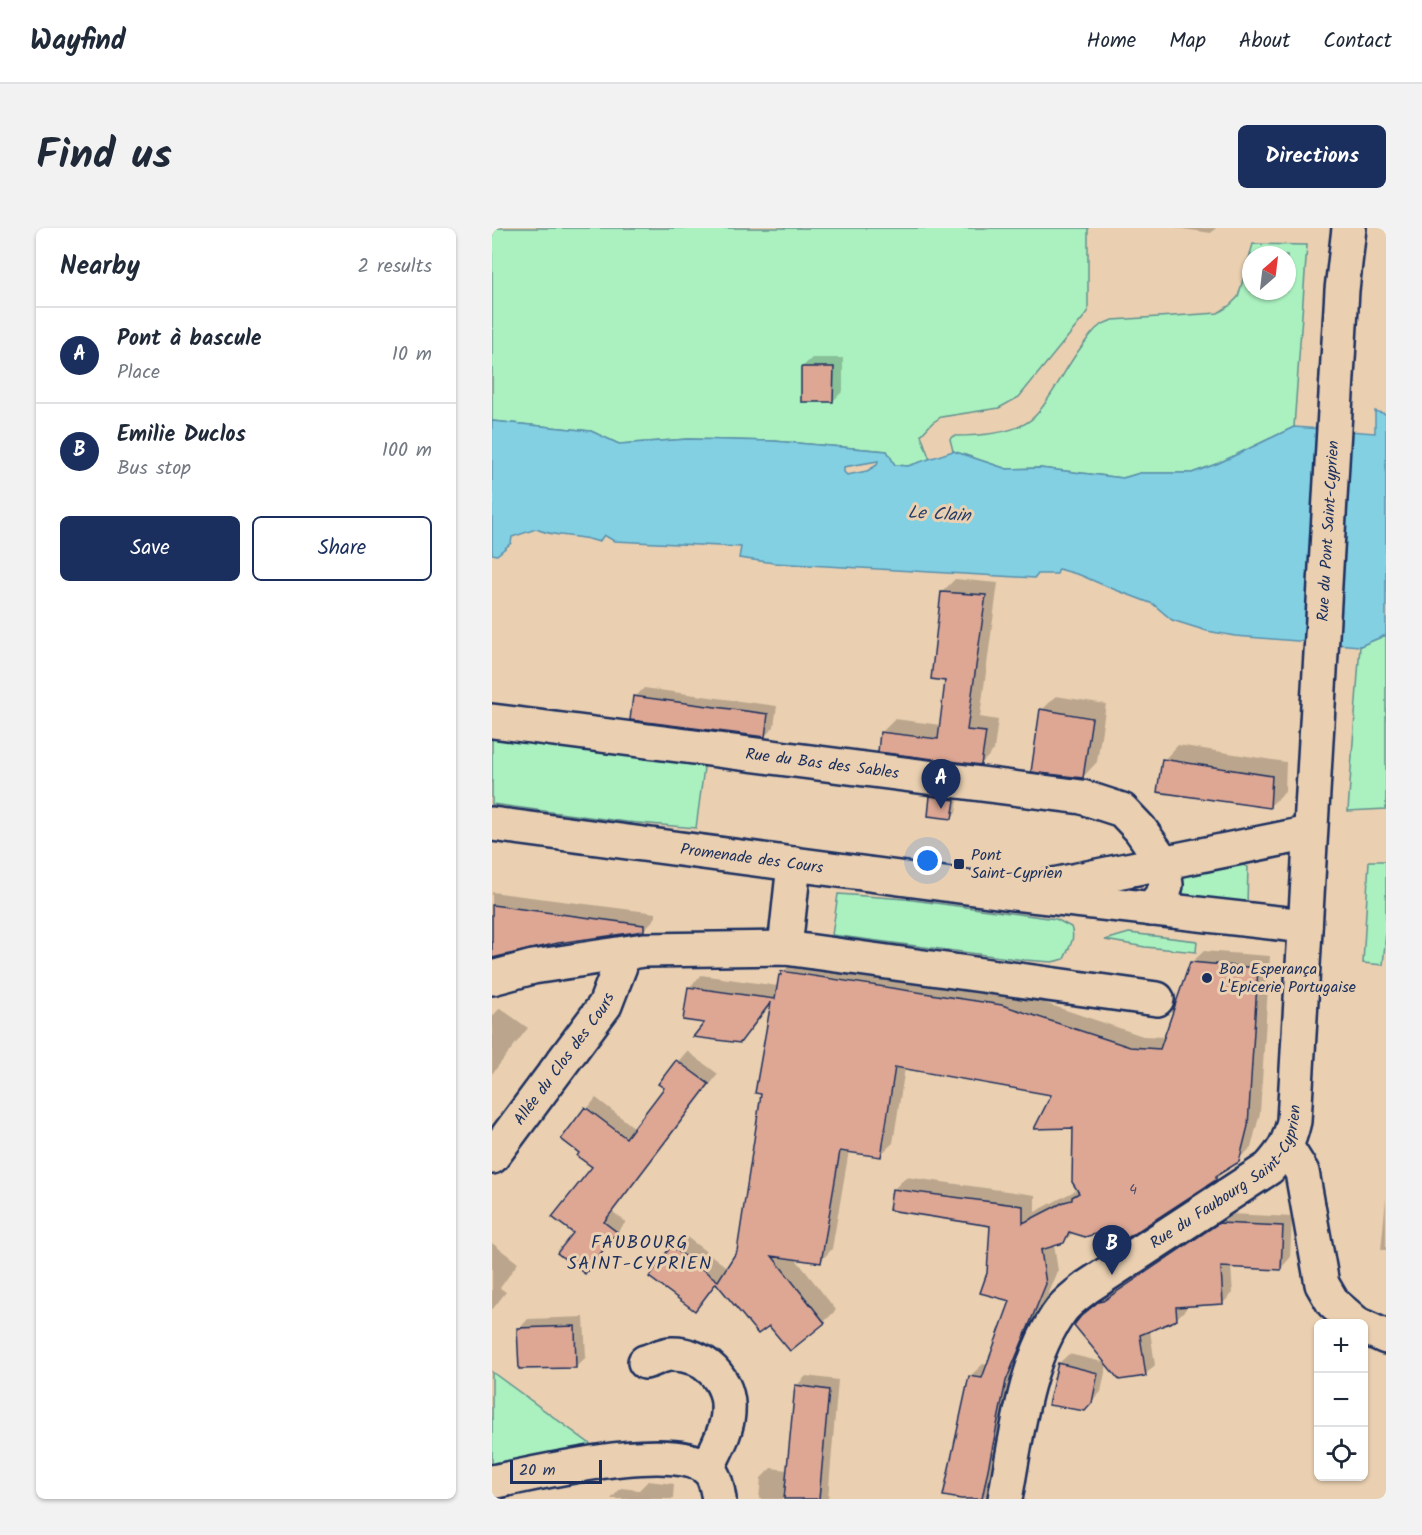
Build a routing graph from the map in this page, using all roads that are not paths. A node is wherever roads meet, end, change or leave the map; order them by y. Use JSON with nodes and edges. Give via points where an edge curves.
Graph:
{"nodes":[{"id":1,"x":1349,"y":228,"type":"edge"},
{"id":2,"x":492,"y":721,"type":"edge"},
{"id":3,"x":492,"y":824,"type":"edge"},
{"id":4,"x":1310,"y":833,"type":"junction"},
{"id":5,"x":1163,"y":862,"type":"junction"},
{"id":6,"x":794,"y":864,"type":"junction"},
{"id":7,"x":1012,"y":893,"type":"junction"},
{"id":8,"x":1151,"y":909,"type":"junction"},
{"id":9,"x":1305,"y":926,"type":"junction"},
{"id":10,"x":785,"y":948,"type":"junction"},
{"id":11,"x":622,"y":954,"type":"junction"},
{"id":12,"x":492,"y":978,"type":"edge"},
{"id":13,"x":1157,"y":999,"type":"dead end"},
{"id":14,"x":1287,"y":1148,"type":"junction"},
{"id":15,"x":492,"y":1157,"type":"edge"},
{"id":16,"x":1351,"y":1319,"type":"edge"},
{"id":17,"x":1368,"y":1329,"type":"edge"},
{"id":18,"x":1386,"y":1337,"type":"edge"},
{"id":19,"x":645,"y":1362,"type":"dead end"},
{"id":20,"x":707,"y":1468,"type":"junction"},
{"id":21,"x":492,"y":1482,"type":"edge"},
{"id":22,"x":719,"y":1499,"type":"edge"},
{"id":23,"x":1005,"y":1499,"type":"edge"}],
"edges":[{"from":1,"to":4,"type":"street","name":"Rue du Pont Saint-Cyprien"},
{"from":2,"to":5,"type":"street","name":"Rue du Bas des Sables","via":[[1082,797],[1122,810]]},
{"from":3,"to":6,"type":"street","name":"Promenade des Cours"},
{"from":4,"to":5,"type":"street","name":"Promenade des Cours"},
{"from":4,"to":9,"type":"street","name":"Rue du Faubourg Saint-Cyprien"},
{"from":5,"to":7,"type":"street","name":"Promenade des Cours"},
{"from":5,"to":8,"type":"street","via":[[1164,893]]},
{"from":6,"to":7,"type":"street","name":"Promenade des Cours"},
{"from":6,"to":10,"type":"street"},
{"from":7,"to":8,"type":"street","name":"Promenade des Cours"},
{"from":8,"to":9,"type":"street","name":"Promenade des Cours"},
{"from":9,"to":14,"type":"street","name":"Rue du Faubourg Saint-Cyprien","via":[[1294,1120]]},
{"from":10,"to":11,"type":"street","via":[[645,950]]},
{"from":10,"to":13,"type":"street"},
{"from":11,"to":12,"type":"street","via":[[533,967]]},
{"from":11,"to":15,"type":"street","name":"Allée du Clos des Cours","via":[[605,1005]]},
{"from":14,"to":16,"type":"street","via":[[1302,1172],[1322,1284],[1333,1304]]},
{"from":14,"to":23,"type":"street","name":"Rue du Faubourg Saint-Cyprien","via":[[1269,1168],[1087,1287],[1063,1308],[1046,1336],[1026,1392]]},
{"from":17,"to":18,"type":"street"},
{"from":19,"to":20,"type":"street","via":[[670,1354],[694,1358],[710,1367],[721,1381],[728,1400],[727,1421]]},
{"from":20,"to":21,"type":"street","via":[[664,1457],[602,1460]]},
{"from":20,"to":22,"type":"street"}]}
